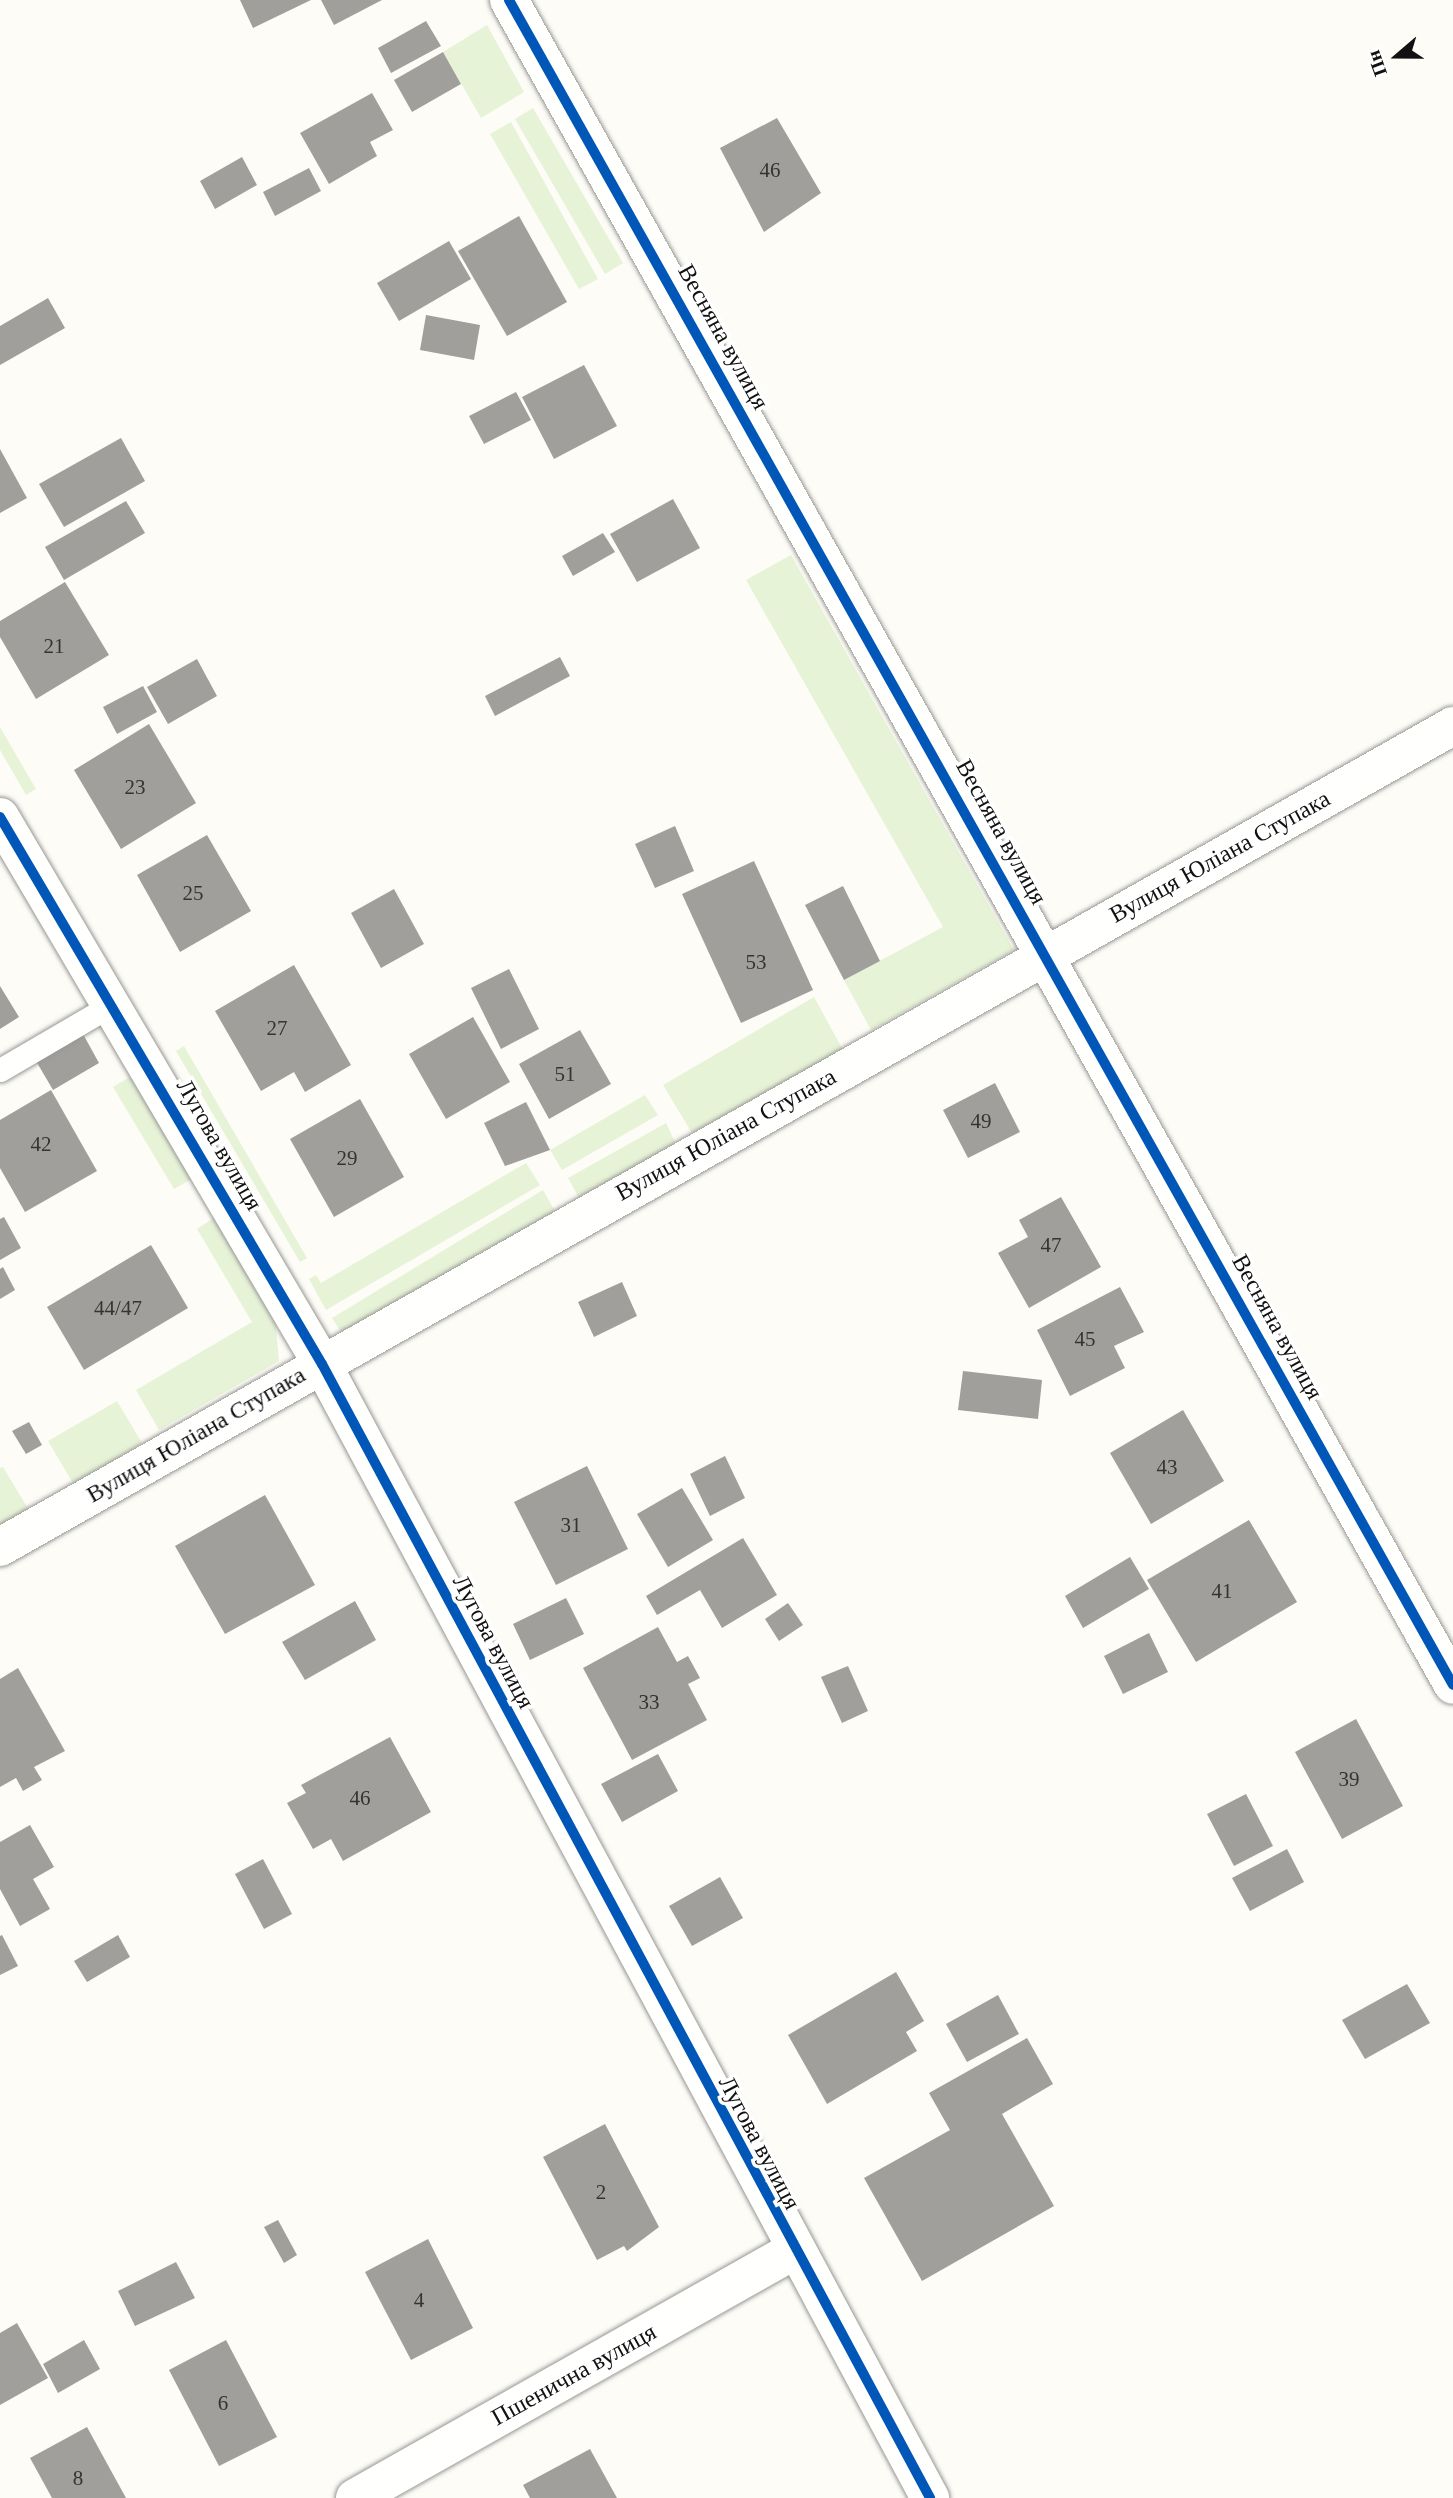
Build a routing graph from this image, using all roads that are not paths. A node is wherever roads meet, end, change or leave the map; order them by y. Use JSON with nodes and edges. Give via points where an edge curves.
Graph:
{"nodes":[{"id":1,"x":509,"y":0,"type":"edge"},
{"id":2,"x":1453,"y":726,"type":"edge"},
{"id":3,"x":0,"y":817,"type":"edge"},
{"id":4,"x":1046,"y":955,"type":"junction"},
{"id":5,"x":113,"y":1004,"type":"junction"},
{"id":6,"x":0,"y":1070,"type":"edge"},
{"id":7,"x":322,"y":1364,"type":"junction"},
{"id":8,"x":0,"y":1547,"type":"edge"},
{"id":9,"x":1453,"y":1685,"type":"edge"},
{"id":10,"x":793,"y":2251,"type":"junction"},
{"id":11,"x":355,"y":2498,"type":"edge"},
{"id":12,"x":930,"y":2498,"type":"edge"}],
"edges":[{"from":1,"to":4,"type":"street","name":"Весняна вулиця"},
{"from":2,"to":4,"type":"street","name":"Вулиця Юліана Ступака"},
{"from":3,"to":5,"type":"street","name":"Лугова вулиця"},
{"from":4,"to":7,"type":"street","name":"Вулиця Юліана Ступака"},
{"from":4,"to":9,"type":"street","name":"Весняна вулиця"},
{"from":5,"to":6,"type":"lane"},
{"from":5,"to":7,"type":"street","name":"Лугова вулиця"},
{"from":7,"to":8,"type":"street","name":"Вулиця Юліана Ступака"},
{"from":7,"to":10,"type":"street","name":"Лугова вулиця"},
{"from":10,"to":11,"type":"street","name":"Пшенична вулиця"},
{"from":10,"to":12,"type":"street","name":"Лугова вулиця"}]}
